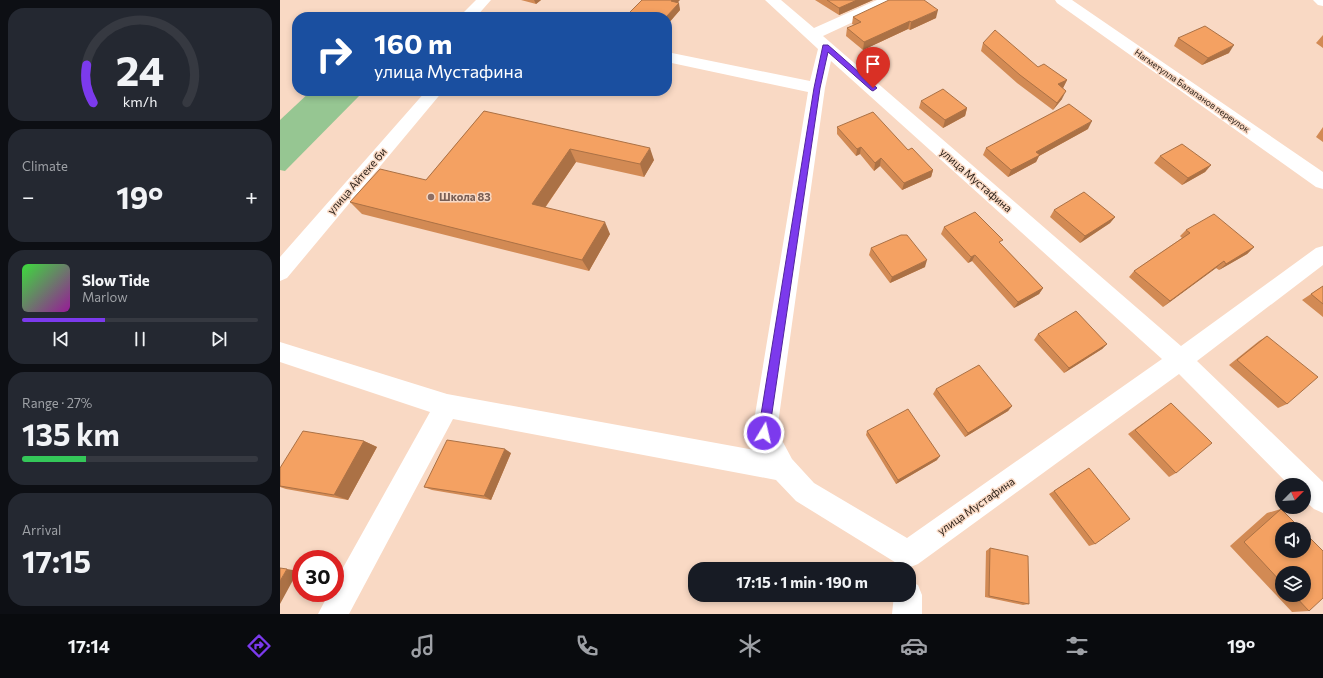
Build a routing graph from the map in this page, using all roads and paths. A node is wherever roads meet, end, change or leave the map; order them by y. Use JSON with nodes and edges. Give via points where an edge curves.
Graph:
{"nodes":[{"id":1,"x":484,"y":0,"type":"edge"},
{"id":2,"x":772,"y":0,"type":"edge"},
{"id":3,"x":889,"y":0,"type":"edge"},
{"id":4,"x":1062,"y":0,"type":"edge"},
{"id":5,"x":1320,"y":0,"type":"edge"},
{"id":6,"x":1323,"y":2,"type":"edge"},
{"id":7,"x":473,"y":12,"type":"edge"},
{"id":8,"x":819,"y":41,"type":"junction"},
{"id":9,"x":672,"y":58,"type":"edge"},
{"id":10,"x":817,"y":88,"type":"junction"},
{"id":11,"x":430,"y":96,"type":"edge"},
{"id":12,"x":1323,"y":182,"type":"edge"},
{"id":13,"x":1323,"y":254,"type":"edge"},
{"id":14,"x":280,"y":272,"type":"edge"},
{"id":15,"x":280,"y":352,"type":"edge"},
{"id":16,"x":1180,"y":360,"type":"junction"},
{"id":17,"x":447,"y":406,"type":"junction"},
{"id":18,"x":783,"y":468,"type":"junction"},
{"id":19,"x":1323,"y":500,"type":"edge"},
{"id":20,"x":908,"y":562,"type":"edge"},
{"id":21,"x":908,"y":602,"type":"edge"},
{"id":22,"x":333,"y":614,"type":"edge"},
{"id":23,"x":907,"y":614,"type":"edge"}],
"edges":[{"from":1,"to":7,"type":"street"},
{"from":2,"to":8,"type":"street","name":"улица Мустафина"},
{"from":3,"to":8,"type":"street"},
{"from":4,"to":12,"type":"street","name":"Нагметулла Балапанов переулок"},
{"from":5,"to":6,"type":"street"},
{"from":8,"to":10,"type":"street"},
{"from":8,"to":16,"type":"street","name":"улица Мустафина"},
{"from":9,"to":10,"type":"street"},
{"from":10,"to":18,"type":"street","via":[[764,433]]},
{"from":11,"to":14,"type":"street","name":"улица Айтеке би"},
{"from":13,"to":16,"type":"street","name":"улица Мустафина"},
{"from":15,"to":17,"type":"street"},
{"from":16,"to":19,"type":"street","name":"улица Мустафина"},
{"from":16,"to":20,"type":"street","name":"улица Мустафина"},
{"from":17,"to":18,"type":"street"},
{"from":17,"to":22,"type":"street"},
{"from":18,"to":20,"type":"street","via":[[805,492]]},
{"from":21,"to":23,"type":"street"}]}
